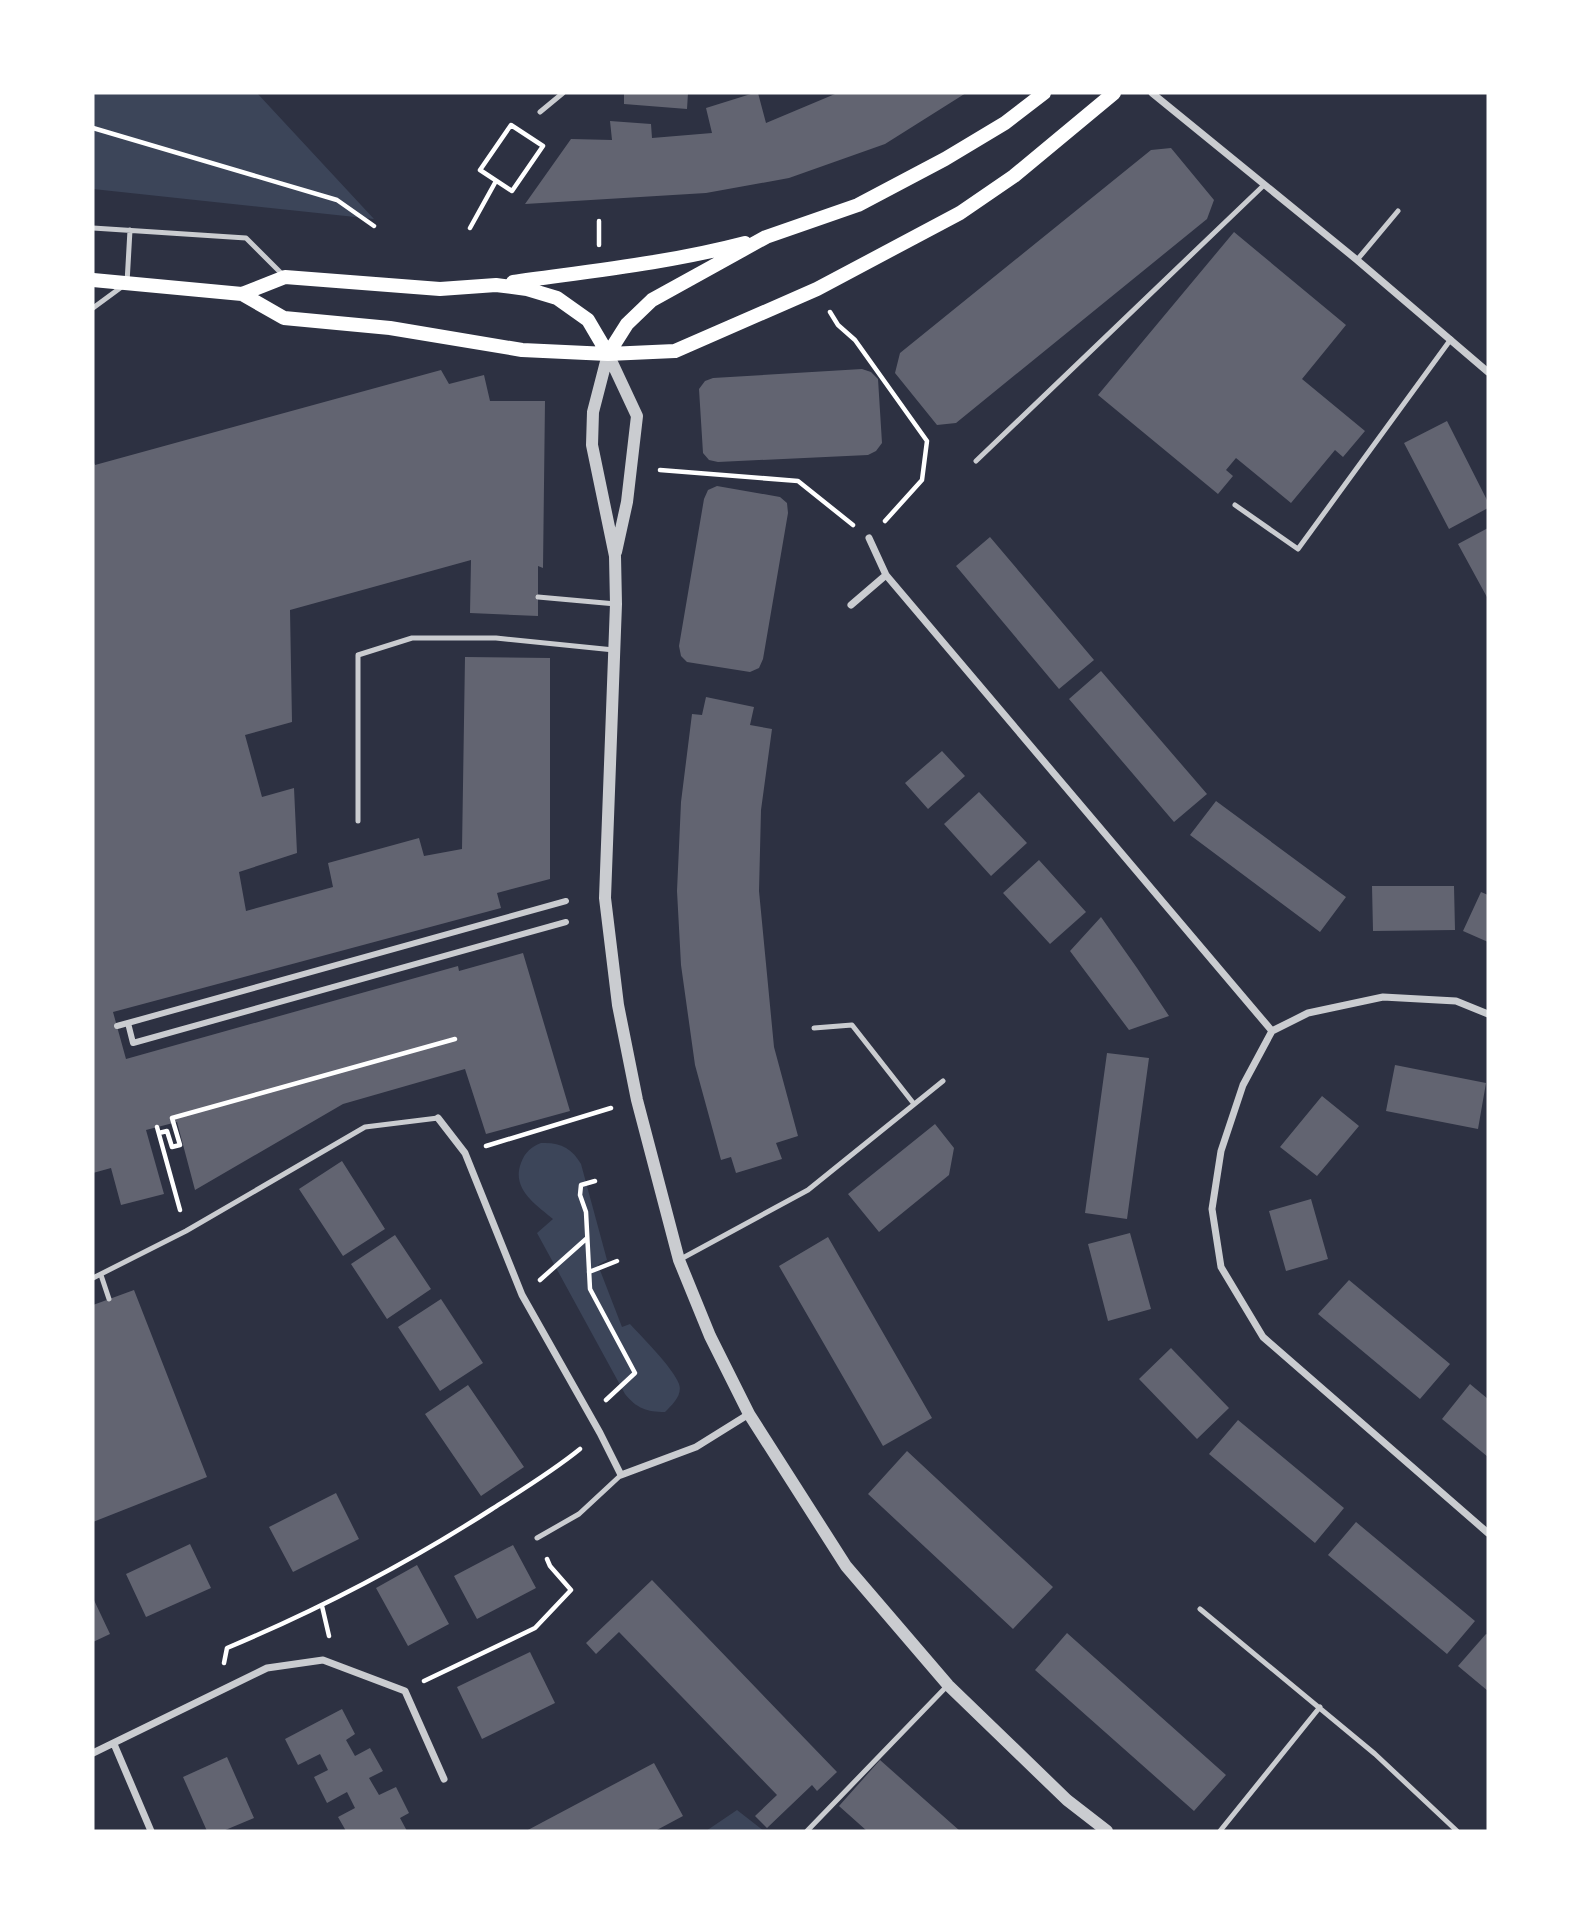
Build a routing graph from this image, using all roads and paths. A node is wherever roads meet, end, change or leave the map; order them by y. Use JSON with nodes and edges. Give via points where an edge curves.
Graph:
{"nodes":[{"id":1,"x":563,"y":93,"type":"edge"},
{"id":2,"x":1044,"y":93,"type":"edge"},
{"id":3,"x":1114,"y":93,"type":"edge"},
{"id":4,"x":1152,"y":93,"type":"edge"},
{"id":5,"x":540,"y":112,"type":"dead end"},
{"id":6,"x":93,"y":128,"type":"edge"},
{"id":7,"x":496,"y":181,"type":"junction"},
{"id":8,"x":1264,"y":186,"type":"junction"},
{"id":9,"x":1398,"y":211,"type":"dead end"},
{"id":10,"x":374,"y":226,"type":"dead end"},
{"id":11,"x":93,"y":228,"type":"edge"},
{"id":12,"x":470,"y":228,"type":"dead end"},
{"id":13,"x":130,"y":230,"type":"junction"},
{"id":14,"x":766,"y":237,"type":"junction"},
{"id":15,"x":1357,"y":260,"type":"junction"},
{"id":16,"x":285,"y":277,"type":"junction"},
{"id":17,"x":93,"y":280,"type":"edge"},
{"id":18,"x":127,"y":283,"type":"junction"},
{"id":19,"x":496,"y":285,"type":"junction"},
{"id":20,"x":242,"y":294,"type":"junction"},
{"id":21,"x":93,"y":308,"type":"edge"},
{"id":22,"x":828,"y":308,"type":"dead end"},
{"id":23,"x":1451,"y":339,"type":"junction"},
{"id":24,"x":608,"y":354,"type":"junction"},
{"id":25,"x":1488,"y":372,"type":"edge"},
{"id":26,"x":976,"y":461,"type":"dead end"},
{"id":27,"x":660,"y":470,"type":"dead end"},
{"id":28,"x":1235,"y":505,"type":"dead end"},
{"id":29,"x":869,"y":538,"type":"junction"},
{"id":30,"x":615,"y":556,"type":"junction"},
{"id":31,"x":886,"y":575,"type":"junction"},
{"id":32,"x":538,"y":597,"type":"dead end"},
{"id":33,"x":616,"y":604,"type":"junction"},
{"id":34,"x":850,"y":605,"type":"dead end"},
{"id":35,"x":614,"y":650,"type":"junction"},
{"id":36,"x":358,"y":821,"type":"dead end"},
{"id":37,"x":566,"y":901,"type":"dead end"},
{"id":38,"x":566,"y":922,"type":"dead end"},
{"id":39,"x":1488,"y":1014,"type":"edge"},
{"id":40,"x":128,"y":1023,"type":"junction"},
{"id":41,"x":117,"y":1026,"type":"dead end"},
{"id":42,"x":814,"y":1028,"type":"dead end"},
{"id":43,"x":1272,"y":1031,"type":"junction"},
{"id":44,"x":455,"y":1039,"type":"dead end"},
{"id":45,"x":943,"y":1081,"type":"dead end"},
{"id":46,"x":638,"y":1100,"type":"junction"},
{"id":47,"x":914,"y":1104,"type":"junction"},
{"id":48,"x":438,"y":1118,"type":"joint"},
{"id":49,"x":465,"y":1153,"type":"junction"},
{"id":50,"x":595,"y":1181,"type":"dead end"},
{"id":51,"x":186,"y":1231,"type":"junction"},
{"id":52,"x":586,"y":1238,"type":"junction"},
{"id":53,"x":679,"y":1260,"type":"junction"},
{"id":54,"x":617,"y":1261,"type":"dead end"},
{"id":55,"x":589,"y":1272,"type":"junction"},
{"id":56,"x":101,"y":1275,"type":"junction"},
{"id":57,"x":93,"y":1278,"type":"edge"},
{"id":58,"x":522,"y":1295,"type":"junction"},
{"id":59,"x":109,"y":1299,"type":"dead end"},
{"id":60,"x":749,"y":1414,"type":"junction"},
{"id":61,"x":590,"y":1415,"type":"junction"},
{"id":62,"x":561,"y":1465,"type":"dead end"},
{"id":63,"x":621,"y":1475,"type":"junction"},
{"id":64,"x":1488,"y":1533,"type":"edge"},
{"id":65,"x":537,"y":1538,"type":"joint"},
{"id":66,"x":322,"y":1606,"type":"junction"},
{"id":67,"x":1200,"y":1609,"type":"dead end"},
{"id":68,"x":277,"y":1627,"type":"dead end"},
{"id":69,"x":323,"y":1660,"type":"junction"},
{"id":70,"x":948,"y":1685,"type":"junction"},
{"id":71,"x":405,"y":1691,"type":"junction"},
{"id":72,"x":1320,"y":1707,"type":"junction"},
{"id":73,"x":114,"y":1744,"type":"junction"},
{"id":74,"x":93,"y":1753,"type":"edge"},
{"id":75,"x":444,"y":1779,"type":"dead end"},
{"id":76,"x":150,"y":1831,"type":"edge"},
{"id":77,"x":807,"y":1831,"type":"edge"},
{"id":78,"x":1107,"y":1831,"type":"edge"},
{"id":79,"x":1220,"y":1831,"type":"edge"},
{"id":80,"x":1457,"y":1831,"type":"edge"}],
"edges":[{"from":1,"to":5,"type":"lane"},
{"from":2,"to":14,"type":"main road","via":[[1005,123],[858,205]]},
{"from":3,"to":24,"type":"main road","via":[[1014,176],[960,213],[817,289],[675,351]]},
{"from":4,"to":8,"type":"street"},
{"from":6,"to":10,"type":"path","via":[[337,200]]},
{"from":7,"to":7,"type":"path","via":[[512,191],[543,146],[511,125],[480,170]]},
{"from":7,"to":12,"type":"path"},
{"from":8,"to":15,"type":"street"},
{"from":8,"to":26,"type":"lane"},
{"from":9,"to":15,"type":"lane"},
{"from":11,"to":13,"type":"lane"},
{"from":13,"to":16,"type":"lane","via":[[246,238]]},
{"from":13,"to":18,"type":"lane"},
{"from":14,"to":19,"type":"main road","via":[[711,252]]},
{"from":14,"to":24,"type":"main road","via":[[652,300],[627,324]]},
{"from":15,"to":23,"type":"street"},
{"from":16,"to":19,"type":"main road","via":[[440,289]]},
{"from":16,"to":20,"type":"main road"},
{"from":17,"to":18,"type":"main road"},
{"from":18,"to":20,"type":"main road"},
{"from":18,"to":21,"type":"lane"},
{"from":19,"to":24,"type":"main road","via":[[557,298],[588,320]]},
{"from":20,"to":24,"type":"main road","via":[[284,318],[390,328],[522,350]]},
{"from":22,"to":29,"type":"path","via":[[927,441],[922,480]]},
{"from":23,"to":25,"type":"street"},
{"from":23,"to":28,"type":"lane","via":[[1298,549]]},
{"from":24,"to":30,"type":"street","via":[[593,412],[592,445]]},
{"from":24,"to":30,"type":"street","via":[[637,416]]},
{"from":27,"to":29,"type":"path","via":[[797,481]]},
{"from":29,"to":31,"type":"street"},
{"from":30,"to":33,"type":"street"},
{"from":31,"to":34,"type":"street"},
{"from":31,"to":43,"type":"street"},
{"from":32,"to":33,"type":"lane"},
{"from":33,"to":35,"type":"street"},
{"from":35,"to":36,"type":"lane","via":[[496,638],[412,638],[358,655]]},
{"from":35,"to":46,"type":"street","via":[[605,898],[618,1004]]},
{"from":37,"to":40,"type":"street"},
{"from":38,"to":40,"type":"street","via":[[133,1043]]},
{"from":39,"to":43,"type":"street","via":[[1456,1001],[1383,997],[1308,1013]]},
{"from":40,"to":41,"type":"street"},
{"from":42,"to":47,"type":"lane","via":[[852,1025]]},
{"from":43,"to":64,"type":"street","via":[[1243,1085],[1221,1151],[1212,1209],[1221,1267],[1263,1337]]},
{"from":44,"to":51,"type":"path","via":[[172,1118],[180,1145],[172,1147],[167,1131],[158,1130]]},
{"from":45,"to":47,"type":"lane"},
{"from":46,"to":49,"type":"path"},
{"from":46,"to":53,"type":"street"},
{"from":47,"to":53,"type":"lane","via":[[808,1190]]},
{"from":48,"to":49,"type":"street"},
{"from":48,"to":51,"type":"lane","via":[[365,1128]]},
{"from":49,"to":58,"type":"street"},
{"from":50,"to":52,"type":"path","via":[[581,1185]]},
{"from":51,"to":56,"type":"lane"},
{"from":52,"to":55,"type":"path"},
{"from":52,"to":58,"type":"path"},
{"from":53,"to":60,"type":"street"},
{"from":54,"to":55,"type":"path"},
{"from":55,"to":61,"type":"path","via":[[590,1289],[635,1373]]},
{"from":56,"to":57,"type":"lane"},
{"from":56,"to":59,"type":"lane"},
{"from":58,"to":61,"type":"street"},
{"from":60,"to":63,"type":"street","via":[[696,1447]]},
{"from":60,"to":70,"type":"street","via":[[846,1566]]},
{"from":61,"to":63,"type":"street"},
{"from":62,"to":66,"type":"path","via":[[438,1543]]},
{"from":63,"to":65,"type":"lane","via":[[579,1514]]},
{"from":65,"to":71,"type":"path","via":[[550,1566],[571,1590],[535,1628]]},
{"from":66,"to":68,"type":"path"},
{"from":66,"to":69,"type":"path","via":[[329,1639]]},
{"from":67,"to":72,"type":"lane"},
{"from":69,"to":71,"type":"street"},
{"from":69,"to":73,"type":"street","via":[[267,1668]]},
{"from":70,"to":77,"type":"lane"},
{"from":70,"to":78,"type":"street","via":[[1067,1800]]},
{"from":71,"to":75,"type":"street"},
{"from":72,"to":79,"type":"lane"},
{"from":72,"to":80,"type":"lane"},
{"from":73,"to":74,"type":"street"},
{"from":73,"to":76,"type":"street"}]}
